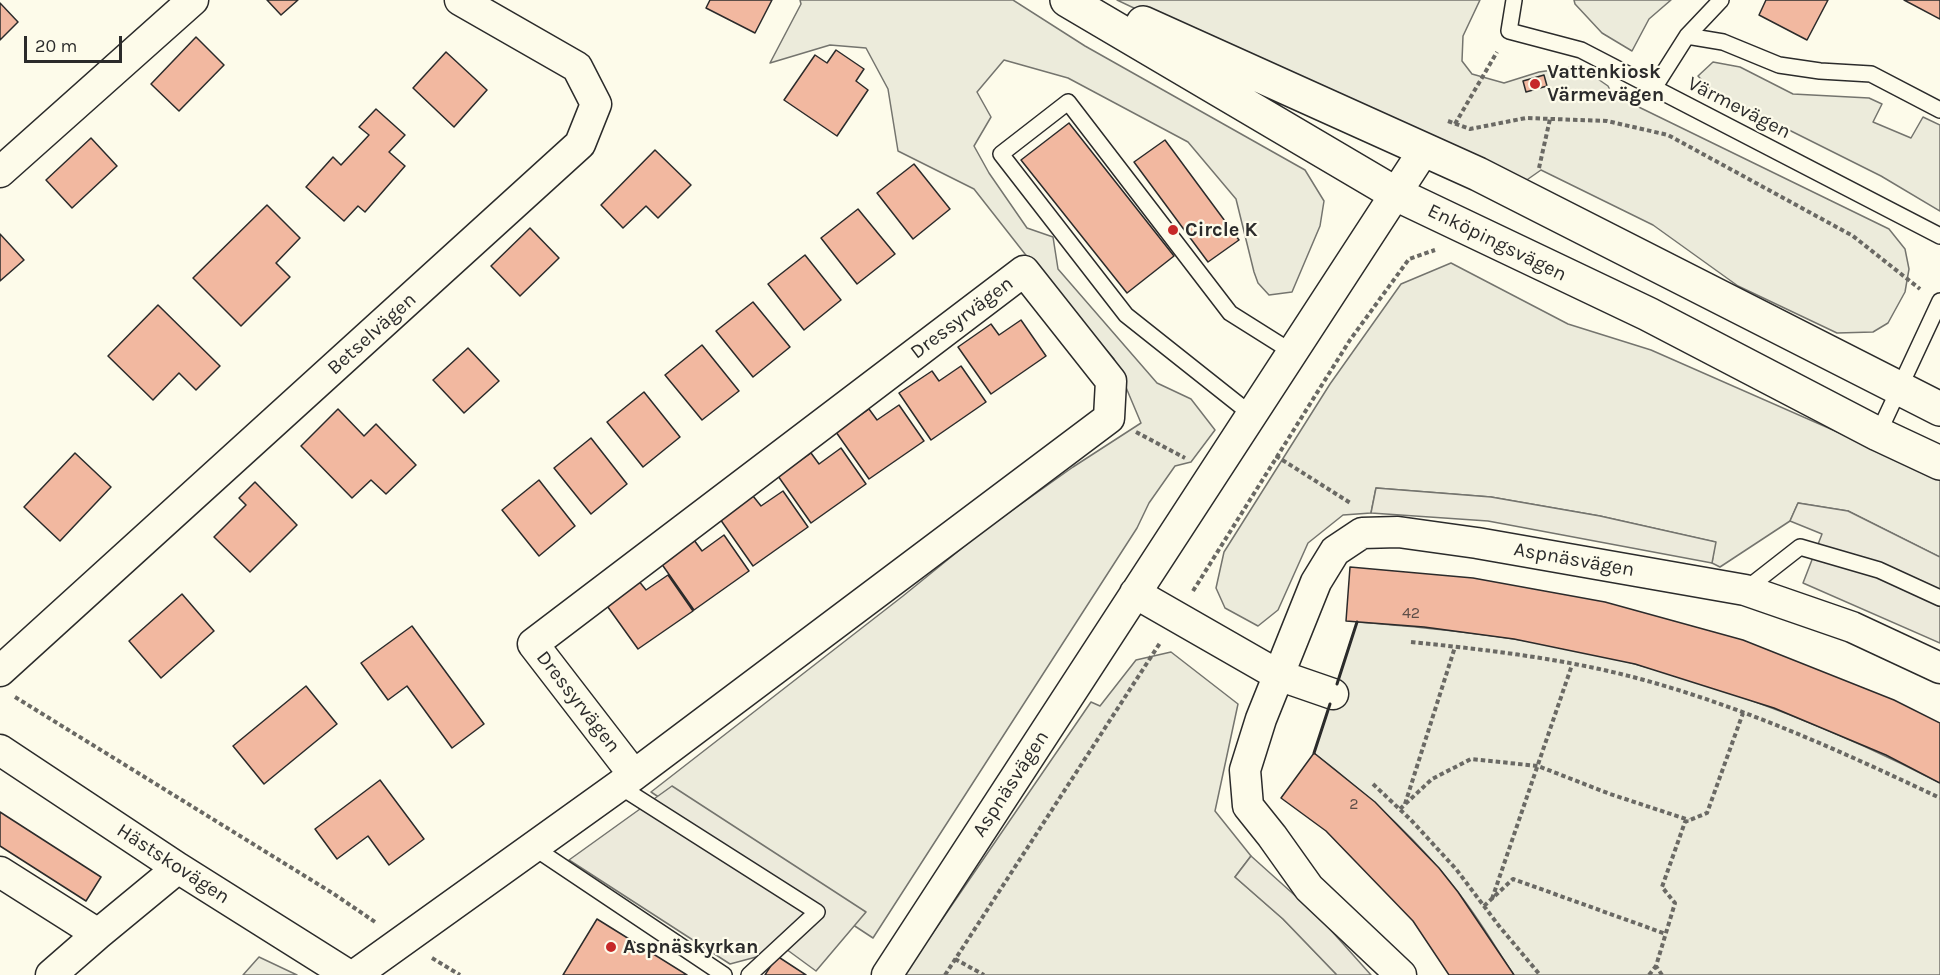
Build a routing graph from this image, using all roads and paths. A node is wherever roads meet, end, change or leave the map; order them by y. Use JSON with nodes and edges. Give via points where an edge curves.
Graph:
{"nodes":[{"id":1,"x":193,"y":0,"type":"edge"},
{"id":2,"x":460,"y":0,"type":"edge"},
{"id":3,"x":1067,"y":0,"type":"edge"},
{"id":4,"x":1090,"y":0,"type":"edge"},
{"id":5,"x":1514,"y":0,"type":"edge"},
{"id":6,"x":1721,"y":0,"type":"edge"},
{"id":7,"x":1509,"y":31,"type":"junction"},
{"id":8,"x":1686,"y":36,"type":"junction"},
{"id":9,"x":1654,"y":88,"type":"junction"},
{"id":10,"x":1940,"y":110,"type":"edge"},
{"id":11,"x":1550,"y":119,"type":"junction"},
{"id":12,"x":1445,"y":120,"type":"dead end"},
{"id":13,"x":1455,"y":124,"type":"junction"},
{"id":14,"x":1470,"y":129,"type":"junction"},
{"id":15,"x":1424,"y":150,"type":"junction"},
{"id":16,"x":0,"y":172,"type":"edge"},
{"id":17,"x":1478,"y":174,"type":"junction"},
{"id":18,"x":1537,"y":175,"type":"dead end"},
{"id":19,"x":1396,"y":194,"type":"junction"},
{"id":20,"x":1453,"y":222,"type":"junction"},
{"id":21,"x":1940,"y":236,"type":"edge"},
{"id":22,"x":1939,"y":303,"type":"edge"},
{"id":23,"x":1293,"y":352,"type":"junction"},
{"id":24,"x":1899,"y":389,"type":"junction"},
{"id":25,"x":1940,"y":409,"type":"edge"},
{"id":26,"x":1252,"y":415,"type":"junction"},
{"id":27,"x":1109,"y":418,"type":"junction"},
{"id":28,"x":1878,"y":434,"type":"junction"},
{"id":29,"x":1276,"y":456,"type":"junction"},
{"id":30,"x":1189,"y":460,"type":"dead end"},
{"id":31,"x":1940,"y":463,"type":"edge"},
{"id":32,"x":1362,"y":533,"type":"junction"},
{"id":33,"x":1745,"y":590,"type":"junction"},
{"id":34,"x":1135,"y":593,"type":"junction"},
{"id":35,"x":1940,"y":598,"type":"edge"},
{"id":36,"x":1177,"y":616,"type":"junction"},
{"id":37,"x":1411,"y":642,"type":"dead end"},
{"id":38,"x":1455,"y":647,"type":"junction"},
{"id":39,"x":1572,"y":664,"type":"junction"},
{"id":40,"x":1940,"y":668,"type":"edge"},
{"id":41,"x":1278,"y":675,"type":"junction"},
{"id":42,"x":5,"y":682,"type":"edge"},
{"id":43,"x":1333,"y":694,"type":"dead end"},
{"id":44,"x":1743,"y":713,"type":"junction"},
{"id":45,"x":0,"y":750,"type":"edge"},
{"id":46,"x":1538,"y":766,"type":"junction"},
{"id":47,"x":627,"y":781,"type":"junction"},
{"id":48,"x":1373,"y":784,"type":"dead end"},
{"id":49,"x":1940,"y":798,"type":"edge"},
{"id":50,"x":1405,"y":804,"type":"junction"},
{"id":51,"x":1400,"y":809,"type":"junction"},
{"id":52,"x":1689,"y":820,"type":"junction"},
{"id":53,"x":533,"y":847,"type":"junction"},
{"id":54,"x":178,"y":868,"type":"junction"},
{"id":55,"x":0,"y":872,"type":"edge"},
{"id":56,"x":1492,"y":900,"type":"junction"},
{"id":57,"x":1484,"y":906,"type":"junction"},
{"id":58,"x":98,"y":934,"type":"junction"},
{"id":59,"x":1666,"y":934,"type":"junction"},
{"id":60,"x":403,"y":941,"type":"junction"},
{"id":61,"x":955,"y":959,"type":"junction"},
{"id":62,"x":1656,"y":966,"type":"junction"},
{"id":63,"x":51,"y":975,"type":"edge"},
{"id":64,"x":348,"y":975,"type":"edge"},
{"id":65,"x":355,"y":975,"type":"edge"},
{"id":66,"x":460,"y":975,"type":"edge"},
{"id":67,"x":723,"y":975,"type":"edge"},
{"id":68,"x":749,"y":975,"type":"edge"},
{"id":69,"x":887,"y":975,"type":"edge"},
{"id":70,"x":945,"y":975,"type":"edge"},
{"id":71,"x":984,"y":975,"type":"edge"},
{"id":72,"x":1401,"y":975,"type":"edge"},
{"id":73,"x":1540,"y":975,"type":"edge"},
{"id":74,"x":1649,"y":975,"type":"edge"},
{"id":75,"x":1662,"y":975,"type":"edge"}],
"edges":[{"from":1,"to":16,"type":"street"},
{"from":2,"to":42,"type":"street","name":"Betselvägen","via":[[577,67],[596,104],[580,144]]},
{"from":3,"to":19,"type":"street","name":"Enköpingsvägen"},
{"from":4,"to":15,"type":"street"},
{"from":5,"to":7,"type":"lane"},
{"from":6,"to":8,"type":"lane"},
{"from":7,"to":9,"type":"lane","name":"Värmevägen","via":[[1581,50]]},
{"from":7,"to":13,"type":"path"},
{"from":8,"to":9,"type":"lane"},
{"from":8,"to":10,"type":"lane","via":[[1723,42],[1779,65],[1871,74]]},
{"from":9,"to":21,"type":"lane","name":"Värmevägen"},
{"from":11,"to":14,"type":"path","via":[[1526,118]]},
{"from":11,"to":18,"type":"path"},
{"from":11,"to":22,"type":"path","via":[[1607,121],[1668,135],[1853,236]]},
{"from":12,"to":13,"type":"path"},
{"from":13,"to":14,"type":"path"},
{"from":14,"to":17,"type":"path","via":[[1481,159]]},
{"from":15,"to":17,"type":"street"},
{"from":15,"to":19,"type":"street","name":"Aspnäsvägen"},
{"from":17,"to":24,"type":"street"},
{"from":19,"to":20,"type":"street","name":"Enköpingsvägen"},
{"from":19,"to":23,"type":"street","name":"Aspnäsvägen"},
{"from":20,"to":28,"type":"street","name":"Enköpingsvägen","via":[[1648,314]]},
{"from":20,"to":29,"type":"path","via":[[1436,249],[1409,259],[1350,340]]},
{"from":22,"to":24,"type":"lane"},
{"from":23,"to":26,"type":"street","name":"Aspnäsvägen"},
{"from":23,"to":26,"type":"lane","via":[[1230,313],[1068,102],[1001,154],[1126,315]]},
{"from":24,"to":25,"type":"street"},
{"from":24,"to":28,"type":"lane"},
{"from":26,"to":34,"type":"street","name":"Aspnäsvägen"},
{"from":27,"to":30,"type":"path"},
{"from":27,"to":47,"type":"street"},
{"from":27,"to":47,"type":"street","name":"Dressyrvägen","via":[[1111,381],[1024,271],[533,644]]},
{"from":28,"to":31,"type":"street","name":"Enköpingsvägen"},
{"from":29,"to":32,"type":"path","via":[[1354,505]]},
{"from":29,"to":36,"type":"path"},
{"from":32,"to":33,"type":"street","name":"Aspnäsvägen","via":[[1398,532],[1477,543]]},
{"from":32,"to":41,"type":"street","via":[[1335,551],[1316,582]]},
{"from":33,"to":35,"type":"lane","via":[[1800,547],[1879,570]]},
{"from":33,"to":40,"type":"street","name":"Aspnäsvägen","via":[[1852,627]]},
{"from":34,"to":36,"type":"street"},
{"from":34,"to":69,"type":"street","name":"Aspnäsvägen"},
{"from":36,"to":41,"type":"street"},
{"from":36,"to":61,"type":"path"},
{"from":37,"to":38,"type":"path"},
{"from":38,"to":39,"type":"path"},
{"from":38,"to":50,"type":"path"},
{"from":39,"to":44,"type":"path","via":[[1644,680]]},
{"from":39,"to":46,"type":"path"},
{"from":41,"to":43,"type":"street"},
{"from":41,"to":72,"type":"street","via":[[1245,770],[1248,806],[1309,888]]},
{"from":42,"to":60,"type":"path"},
{"from":44,"to":49,"type":"path","via":[[1865,762]]},
{"from":44,"to":52,"type":"path","via":[[1707,813]]},
{"from":45,"to":54,"type":"street","name":"Hästskovägen"},
{"from":46,"to":50,"type":"path","via":[[1471,759],[1432,779]]},
{"from":46,"to":52,"type":"path"},
{"from":46,"to":56,"type":"path"},
{"from":47,"to":53,"type":"street"},
{"from":47,"to":68,"type":"lane","via":[[817,912]]},
{"from":48,"to":51,"type":"path"},
{"from":50,"to":51,"type":"path"},
{"from":51,"to":57,"type":"path","via":[[1456,869]]},
{"from":52,"to":59,"type":"path","via":[[1662,887],[1675,903]]},
{"from":53,"to":60,"type":"street"},
{"from":53,"to":67,"type":"lane"},
{"from":54,"to":58,"type":"street"},
{"from":54,"to":64,"type":"street","name":"Hästskovägen"},
{"from":55,"to":58,"type":"street"},
{"from":56,"to":57,"type":"path"},
{"from":56,"to":59,"type":"path","via":[[1513,879]]},
{"from":57,"to":73,"type":"path"},
{"from":58,"to":63,"type":"street"},
{"from":59,"to":62,"type":"path"},
{"from":60,"to":65,"type":"street"},
{"from":60,"to":66,"type":"path"},
{"from":61,"to":70,"type":"path"},
{"from":61,"to":71,"type":"path"},
{"from":62,"to":74,"type":"path"},
{"from":62,"to":75,"type":"path"}]}
